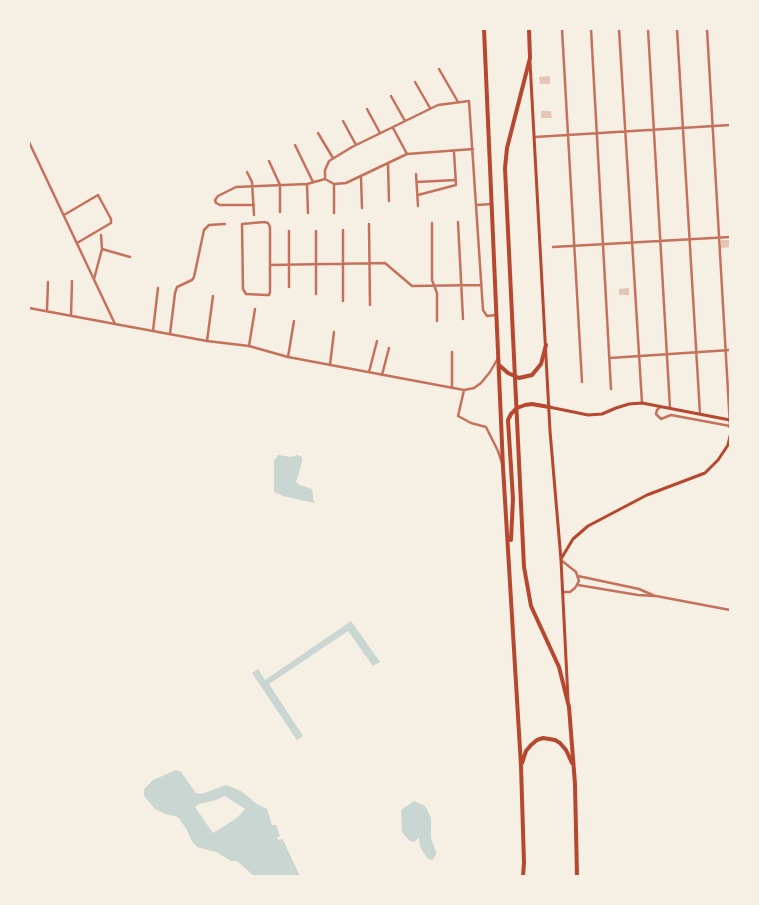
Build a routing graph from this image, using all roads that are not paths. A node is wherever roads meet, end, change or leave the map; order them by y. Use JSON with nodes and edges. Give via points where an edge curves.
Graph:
{"nodes":[{"id":1,"x":484,"y":29,"type":"edge"},
{"id":2,"x":529,"y":29,"type":"edge"},
{"id":3,"x":562,"y":29,"type":"edge"},
{"id":4,"x":591,"y":29,"type":"edge"},
{"id":5,"x":620,"y":29,"type":"edge"},
{"id":6,"x":648,"y":29,"type":"edge"},
{"id":7,"x":677,"y":29,"type":"edge"},
{"id":8,"x":707,"y":29,"type":"edge"},
{"id":9,"x":530,"y":58,"type":"junction"},
{"id":10,"x":440,"y":69,"type":"dead end"},
{"id":11,"x":415,"y":82,"type":"dead end"},
{"id":12,"x":391,"y":96,"type":"dead end"},
{"id":13,"x":458,"y":102,"type":"junction"},
{"id":14,"x":430,"y":108,"type":"junction"},
{"id":15,"x":367,"y":109,"type":"dead end"},
{"id":16,"x":343,"y":121,"type":"dead end"},
{"id":17,"x":405,"y":121,"type":"junction"},
{"id":18,"x":730,"y":125,"type":"edge"},
{"id":19,"x":713,"y":126,"type":"junction"},
{"id":20,"x":393,"y":128,"type":"junction"},
{"id":21,"x":684,"y":128,"type":"junction"},
{"id":22,"x":654,"y":130,"type":"junction"},
{"id":23,"x":626,"y":131,"type":"junction"},
{"id":24,"x":318,"y":133,"type":"dead end"},
{"id":25,"x":597,"y":133,"type":"junction"},
{"id":26,"x":380,"y":134,"type":"junction"},
{"id":27,"x":568,"y":135,"type":"junction"},
{"id":28,"x":534,"y":137,"type":"junction"},
{"id":29,"x":29,"y":142,"type":"edge"},
{"id":30,"x":295,"y":145,"type":"dead end"},
{"id":31,"x":356,"y":145,"type":"junction"},
{"id":32,"x":473,"y":149,"type":"junction"},
{"id":33,"x":454,"y":152,"type":"junction"},
{"id":34,"x":407,"y":154,"type":"junction"},
{"id":35,"x":333,"y":158,"type":"junction"},
{"id":36,"x":268,"y":161,"type":"dead end"},
{"id":37,"x":388,"y":164,"type":"junction"},
{"id":38,"x":247,"y":172,"type":"dead end"},
{"id":39,"x":416,"y":174,"type":"dead end"},
{"id":40,"x":360,"y":177,"type":"junction"},
{"id":41,"x":325,"y":179,"type":"junction"},
{"id":42,"x":456,"y":180,"type":"junction"},
{"id":43,"x":313,"y":182,"type":"junction"},
{"id":44,"x":417,"y":182,"type":"junction"},
{"id":45,"x":307,"y":184,"type":"junction"},
{"id":46,"x":334,"y":184,"type":"junction"},
{"id":47,"x":280,"y":185,"type":"junction"},
{"id":48,"x":252,"y":186,"type":"junction"},
{"id":49,"x":418,"y":195,"type":"junction"},
{"id":50,"x":389,"y":201,"type":"dead end"},
{"id":51,"x":492,"y":204,"type":"junction"},
{"id":52,"x":254,"y":205,"type":"junction"},
{"id":53,"x":418,"y":206,"type":"dead end"},
{"id":54,"x":477,"y":206,"type":"junction"},
{"id":55,"x":362,"y":208,"type":"dead end"},
{"id":56,"x":280,"y":212,"type":"dead end"},
{"id":57,"x":308,"y":213,"type":"dead end"},
{"id":58,"x":334,"y":213,"type":"dead end"},
{"id":59,"x":64,"y":215,"type":"junction"},
{"id":60,"x":254,"y":216,"type":"dead end"},
{"id":61,"x":458,"y":222,"type":"dead end"},
{"id":62,"x":432,"y":223,"type":"dead end"},
{"id":63,"x":226,"y":224,"type":"dead end"},
{"id":64,"x":369,"y":224,"type":"dead end"},
{"id":65,"x":316,"y":230,"type":"dead end"},
{"id":66,"x":343,"y":230,"type":"dead end"},
{"id":67,"x":288,"y":231,"type":"dead end"},
{"id":68,"x":101,"y":235,"type":"dead end"},
{"id":69,"x":730,"y":237,"type":"edge"},
{"id":70,"x":719,"y":238,"type":"junction"},
{"id":71,"x":690,"y":240,"type":"junction"},
{"id":72,"x":660,"y":242,"type":"junction"},
{"id":73,"x":77,"y":243,"type":"junction"},
{"id":74,"x":632,"y":244,"type":"junction"},
{"id":75,"x":603,"y":245,"type":"junction"},
{"id":76,"x":553,"y":247,"type":"dead end"},
{"id":77,"x":574,"y":247,"type":"junction"},
{"id":78,"x":102,"y":249,"type":"junction"},
{"id":79,"x":130,"y":257,"type":"dead end"},
{"id":80,"x":342,"y":264,"type":"junction"},
{"id":81,"x":370,"y":264,"type":"junction"},
{"id":82,"x":270,"y":265,"type":"junction"},
{"id":83,"x":289,"y":265,"type":"junction"},
{"id":84,"x":316,"y":265,"type":"junction"},
{"id":85,"x":72,"y":281,"type":"dead end"},
{"id":86,"x":94,"y":281,"type":"junction"},
{"id":87,"x":48,"y":282,"type":"dead end"},
{"id":88,"x":481,"y":285,"type":"junction"},
{"id":89,"x":462,"y":286,"type":"junction"},
{"id":90,"x":290,"y":287,"type":"dead end"},
{"id":91,"x":434,"y":287,"type":"junction"},
{"id":92,"x":158,"y":288,"type":"dead end"},
{"id":93,"x":316,"y":294,"type":"dead end"},
{"id":94,"x":213,"y":296,"type":"dead end"},
{"id":95,"x":344,"y":301,"type":"dead end"},
{"id":96,"x":370,"y":305,"type":"dead end"},
{"id":97,"x":29,"y":308,"type":"edge"},
{"id":98,"x":255,"y":309,"type":"dead end"},
{"id":99,"x":47,"y":311,"type":"junction"},
{"id":100,"x":497,"y":315,"type":"junction"},
{"id":101,"x":71,"y":316,"type":"junction"},
{"id":102,"x":463,"y":319,"type":"dead end"},
{"id":103,"x":294,"y":321,"type":"dead end"},
{"id":104,"x":437,"y":322,"type":"dead end"},
{"id":105,"x":115,"y":324,"type":"junction"},
{"id":106,"x":152,"y":331,"type":"junction"},
{"id":107,"x":334,"y":332,"type":"dead end"},
{"id":108,"x":170,"y":334,"type":"junction"},
{"id":109,"x":207,"y":341,"type":"junction"},
{"id":110,"x":377,"y":341,"type":"dead end"},
{"id":111,"x":546,"y":345,"type":"junction"},
{"id":112,"x":249,"y":346,"type":"junction"},
{"id":113,"x":389,"y":348,"type":"dead end"},
{"id":114,"x":726,"y":350,"type":"junction"},
{"id":115,"x":730,"y":350,"type":"edge"},
{"id":116,"x":452,"y":352,"type":"dead end"},
{"id":117,"x":698,"y":352,"type":"junction"},
{"id":118,"x":667,"y":354,"type":"junction"},
{"id":119,"x":639,"y":356,"type":"junction"},
{"id":120,"x":288,"y":357,"type":"junction"},
{"id":121,"x":498,"y":358,"type":"junction"},
{"id":122,"x":609,"y":358,"type":"junction"},
{"id":123,"x":330,"y":365,"type":"junction"},
{"id":124,"x":499,"y":365,"type":"junction"},
{"id":125,"x":369,"y":372,"type":"junction"},
{"id":126,"x":382,"y":375,"type":"junction"},
{"id":127,"x":582,"y":382,"type":"dead end"},
{"id":128,"x":452,"y":388,"type":"junction"},
{"id":129,"x":611,"y":389,"type":"dead end"},
{"id":130,"x":464,"y":390,"type":"junction"},
{"id":131,"x":642,"y":403,"type":"junction"},
{"id":132,"x":660,"y":406,"type":"junction"},
{"id":133,"x":549,"y":407,"type":"junction"},
{"id":134,"x":670,"y":408,"type":"junction"},
{"id":135,"x":700,"y":414,"type":"junction"},
{"id":136,"x":730,"y":420,"type":"edge"},
{"id":137,"x":730,"y":426,"type":"edge"},
{"id":138,"x":730,"y":436,"type":"edge"},
{"id":139,"x":729,"y":442,"type":"edge"},
{"id":140,"x":503,"y":467,"type":"junction"},
{"id":141,"x":510,"y":555,"type":"junction"},
{"id":142,"x":561,"y":560,"type":"junction"},
{"id":143,"x":578,"y":576,"type":"junction"},
{"id":144,"x":606,"y":583,"type":"junction"},
{"id":145,"x":578,"y":585,"type":"junction"},
{"id":146,"x":605,"y":589,"type":"junction"},
{"id":147,"x":563,"y":592,"type":"junction"},
{"id":148,"x":655,"y":596,"type":"junction"},
{"id":149,"x":730,"y":610,"type":"edge"},
{"id":150,"x":569,"y":707,"type":"junction"},
{"id":151,"x":573,"y":765,"type":"junction"},
{"id":152,"x":521,"y":766,"type":"junction"},
{"id":153,"x":523,"y":876,"type":"edge"},
{"id":154,"x":577,"y":876,"type":"edge"}],
"edges":[{"from":1,"to":51,"type":"highway"},
{"from":2,"to":9,"type":"highway"},
{"from":3,"to":27,"type":"street"},
{"from":4,"to":25,"type":"street"},
{"from":5,"to":23,"type":"street"},
{"from":6,"to":22,"type":"street"},
{"from":7,"to":21,"type":"street"},
{"from":8,"to":19,"type":"street"},
{"from":9,"to":28,"type":"main road"},
{"from":9,"to":150,"type":"highway","via":[[505,168],[524,567],[531,606],[559,667]]},
{"from":10,"to":13,"type":"street"},
{"from":11,"to":14,"type":"street"},
{"from":12,"to":17,"type":"street"},
{"from":13,"to":14,"type":"street"},
{"from":13,"to":32,"type":"street","via":[[469,101]]},
{"from":14,"to":17,"type":"street"},
{"from":15,"to":26,"type":"street"},
{"from":16,"to":31,"type":"street"},
{"from":17,"to":20,"type":"street"},
{"from":18,"to":19,"type":"street"},
{"from":19,"to":21,"type":"street"},
{"from":19,"to":70,"type":"street"},
{"from":20,"to":26,"type":"street"},
{"from":20,"to":34,"type":"street"},
{"from":21,"to":22,"type":"street"},
{"from":21,"to":71,"type":"street"},
{"from":22,"to":23,"type":"street"},
{"from":22,"to":72,"type":"street"},
{"from":23,"to":25,"type":"street"},
{"from":23,"to":74,"type":"street"},
{"from":24,"to":35,"type":"street"},
{"from":25,"to":27,"type":"street"},
{"from":25,"to":75,"type":"street"},
{"from":26,"to":31,"type":"street"},
{"from":27,"to":28,"type":"street"},
{"from":27,"to":77,"type":"street"},
{"from":28,"to":111,"type":"main road"},
{"from":29,"to":59,"type":"street"},
{"from":30,"to":43,"type":"street"},
{"from":31,"to":35,"type":"street"},
{"from":32,"to":33,"type":"street"},
{"from":32,"to":54,"type":"street"},
{"from":33,"to":34,"type":"street"},
{"from":33,"to":42,"type":"street"},
{"from":34,"to":37,"type":"street"},
{"from":35,"to":41,"type":"street","via":[[324,170]]},
{"from":36,"to":47,"type":"street"},
{"from":37,"to":40,"type":"street"},
{"from":37,"to":50,"type":"street"},
{"from":38,"to":48,"type":"street"},
{"from":39,"to":44,"type":"street"},
{"from":40,"to":46,"type":"street"},
{"from":40,"to":55,"type":"street"},
{"from":41,"to":43,"type":"street"},
{"from":41,"to":46,"type":"street"},
{"from":42,"to":44,"type":"street"},
{"from":42,"to":49,"type":"street","via":[[454,187]]},
{"from":43,"to":45,"type":"street"},
{"from":44,"to":49,"type":"street"},
{"from":45,"to":47,"type":"street"},
{"from":45,"to":57,"type":"street"},
{"from":46,"to":58,"type":"street"},
{"from":47,"to":48,"type":"street"},
{"from":47,"to":56,"type":"street"},
{"from":48,"to":52,"type":"street"},
{"from":48,"to":52,"type":"street","via":[[236,187],[218,196],[216,203]]},
{"from":49,"to":53,"type":"street"},
{"from":51,"to":54,"type":"street"},
{"from":51,"to":100,"type":"highway"},
{"from":52,"to":60,"type":"street"},
{"from":54,"to":88,"type":"street"},
{"from":59,"to":73,"type":"street"},
{"from":59,"to":73,"type":"street","via":[[98,195],[111,219],[111,223]]},
{"from":61,"to":89,"type":"street"},
{"from":62,"to":91,"type":"street"},
{"from":63,"to":108,"type":"street","via":[[209,225],[204,230],[194,277],[177,287],[175,293]]},
{"from":64,"to":81,"type":"street"},
{"from":65,"to":84,"type":"street"},
{"from":66,"to":80,"type":"street"},
{"from":67,"to":83,"type":"street"},
{"from":68,"to":78,"type":"street"},
{"from":69,"to":70,"type":"street"},
{"from":70,"to":71,"type":"street"},
{"from":70,"to":114,"type":"street"},
{"from":71,"to":72,"type":"street"},
{"from":71,"to":117,"type":"street"},
{"from":72,"to":74,"type":"street"},
{"from":72,"to":118,"type":"street"},
{"from":73,"to":86,"type":"street"},
{"from":74,"to":75,"type":"street"},
{"from":74,"to":119,"type":"street"},
{"from":75,"to":77,"type":"street"},
{"from":75,"to":122,"type":"street"},
{"from":76,"to":77,"type":"street"},
{"from":77,"to":127,"type":"street"},
{"from":78,"to":79,"type":"street"},
{"from":78,"to":86,"type":"street"},
{"from":80,"to":81,"type":"street"},
{"from":80,"to":84,"type":"street"},
{"from":80,"to":95,"type":"street"},
{"from":81,"to":91,"type":"street","via":[[388,264],[411,286]]},
{"from":81,"to":96,"type":"street"},
{"from":82,"to":82,"type":"street","via":[[268,224],[242,224],[246,294],[270,295]]},
{"from":82,"to":83,"type":"street"},
{"from":83,"to":84,"type":"street"},
{"from":83,"to":90,"type":"street"},
{"from":84,"to":93,"type":"street"},
{"from":85,"to":101,"type":"street"},
{"from":86,"to":105,"type":"street"},
{"from":87,"to":99,"type":"street"},
{"from":88,"to":89,"type":"street"},
{"from":88,"to":100,"type":"street","via":[[484,314]]},
{"from":89,"to":91,"type":"street"},
{"from":89,"to":102,"type":"street"},
{"from":91,"to":104,"type":"street"},
{"from":92,"to":106,"type":"street"},
{"from":94,"to":109,"type":"street"},
{"from":97,"to":99,"type":"street"},
{"from":98,"to":112,"type":"street"},
{"from":99,"to":101,"type":"street"},
{"from":100,"to":121,"type":"highway"},
{"from":101,"to":105,"type":"street"},
{"from":103,"to":120,"type":"street"},
{"from":105,"to":106,"type":"street"},
{"from":106,"to":108,"type":"street"},
{"from":107,"to":123,"type":"street"},
{"from":108,"to":109,"type":"street"},
{"from":109,"to":112,"type":"street"},
{"from":110,"to":125,"type":"street"},
{"from":111,"to":124,"type":"highway","via":[[541,364],[532,375],[519,378]]},
{"from":111,"to":133,"type":"main road"},
{"from":112,"to":120,"type":"street"},
{"from":113,"to":126,"type":"street"},
{"from":114,"to":115,"type":"street"},
{"from":114,"to":117,"type":"street"},
{"from":114,"to":136,"type":"street"},
{"from":116,"to":128,"type":"street"},
{"from":117,"to":118,"type":"street"},
{"from":117,"to":135,"type":"street"},
{"from":118,"to":119,"type":"street"},
{"from":118,"to":134,"type":"street"},
{"from":119,"to":122,"type":"street"},
{"from":119,"to":131,"type":"street"},
{"from":120,"to":123,"type":"street"},
{"from":121,"to":124,"type":"highway"},
{"from":121,"to":130,"type":"street","via":[[481,383]]},
{"from":122,"to":129,"type":"street"},
{"from":123,"to":125,"type":"street"},
{"from":124,"to":140,"type":"highway"},
{"from":125,"to":126,"type":"street"},
{"from":126,"to":128,"type":"street"},
{"from":128,"to":130,"type":"street"},
{"from":130,"to":140,"type":"street","via":[[458,416],[488,430]]},
{"from":131,"to":132,"type":"main road"},
{"from":131,"to":133,"type":"main road","via":[[588,415]]},
{"from":132,"to":134,"type":"main road"},
{"from":132,"to":137,"type":"street","via":[[656,414],[661,419],[671,415]]},
{"from":133,"to":141,"type":"highway","via":[[524,405],[517,408],[508,420],[513,499]]},
{"from":133,"to":142,"type":"main road"},
{"from":134,"to":135,"type":"main road"},
{"from":135,"to":136,"type":"main road"},
{"from":136,"to":137,"type":"street"},
{"from":138,"to":139,"type":"main road"},
{"from":139,"to":142,"type":"main road","via":[[711,468],[698,477],[647,495],[588,526],[573,539]]},
{"from":140,"to":141,"type":"highway"},
{"from":141,"to":152,"type":"highway"},
{"from":142,"to":143,"type":"street"},
{"from":142,"to":147,"type":"main road"},
{"from":143,"to":144,"type":"street"},
{"from":143,"to":145,"type":"street"},
{"from":144,"to":146,"type":"street"},
{"from":144,"to":148,"type":"street","via":[[639,589]]},
{"from":145,"to":146,"type":"street"},
{"from":145,"to":147,"type":"street","via":[[570,592]]},
{"from":146,"to":148,"type":"street"},
{"from":147,"to":150,"type":"main road"},
{"from":148,"to":149,"type":"street"},
{"from":150,"to":151,"type":"highway"},
{"from":151,"to":152,"type":"highway","via":[[560,743],[543,738],[526,751]]},
{"from":151,"to":154,"type":"highway"},
{"from":152,"to":153,"type":"highway"}]}
